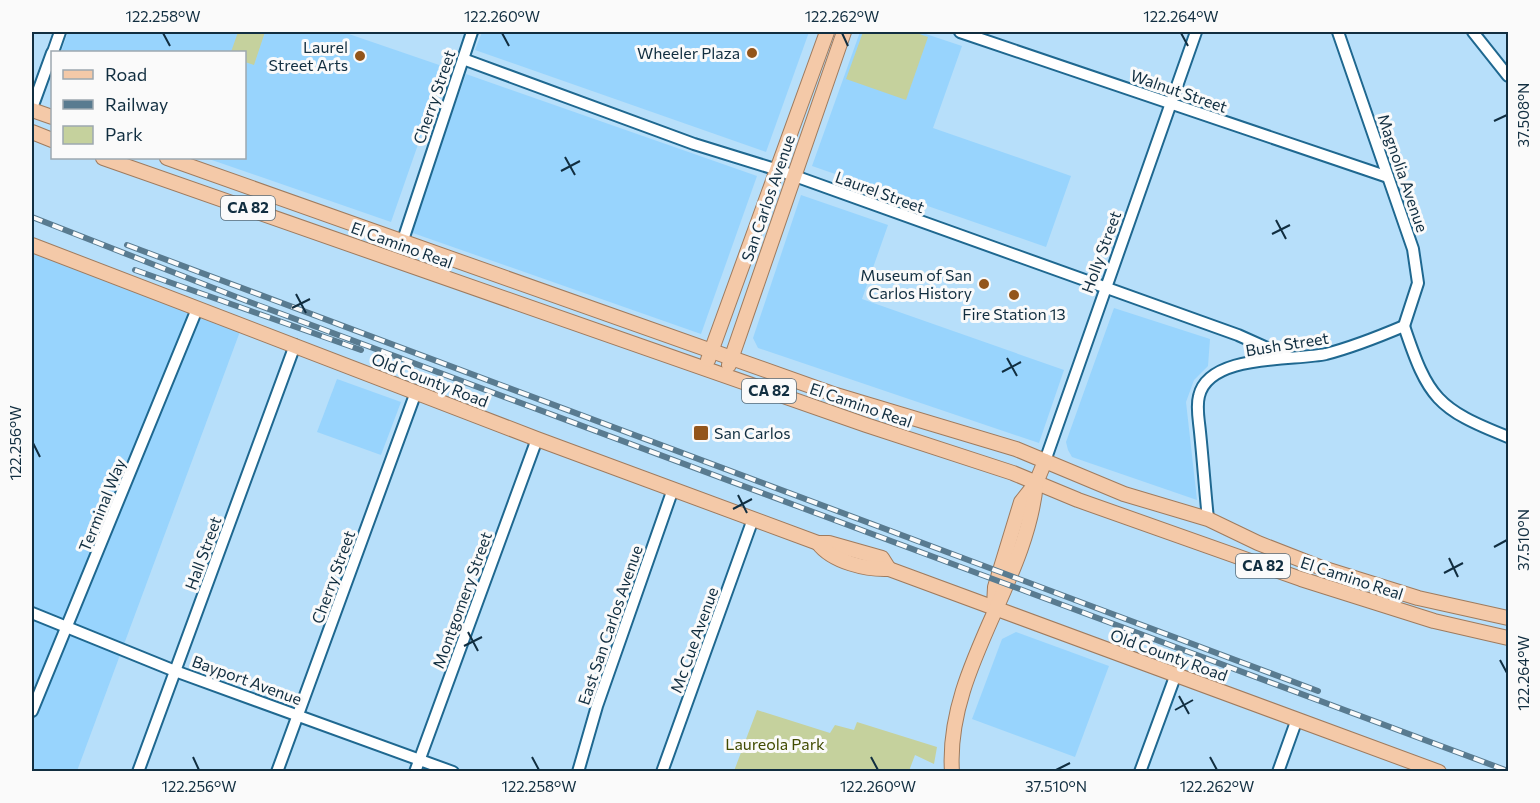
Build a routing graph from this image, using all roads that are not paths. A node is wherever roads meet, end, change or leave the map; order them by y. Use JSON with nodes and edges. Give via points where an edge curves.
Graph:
{"nodes":[{"id":1,"x":60,"y":32,"type":"edge"},
{"id":2,"x":472,"y":32,"type":"edge"},
{"id":3,"x":827,"y":32,"type":"edge"},
{"id":4,"x":844,"y":32,"type":"edge"},
{"id":5,"x":960,"y":32,"type":"edge"},
{"id":6,"x":1196,"y":32,"type":"edge"},
{"id":7,"x":1338,"y":32,"type":"edge"},
{"id":8,"x":1473,"y":32,"type":"edge"},
{"id":9,"x":53,"y":51,"type":"edge"},
{"id":10,"x":51,"y":56,"type":"edge"},
{"id":11,"x":463,"y":59,"type":"junction"},
{"id":12,"x":1509,"y":76,"type":"edge"},
{"id":13,"x":1171,"y":105,"type":"junction"},
{"id":14,"x":32,"y":109,"type":"edge"},
{"id":15,"x":51,"y":117,"type":"edge"},
{"id":16,"x":32,"y":132,"type":"edge"},
{"id":17,"x":51,"y":140,"type":"edge"},
{"id":18,"x":106,"y":159,"type":"edge"},
{"id":19,"x":170,"y":159,"type":"edge"},
{"id":20,"x":778,"y":170,"type":"junction"},
{"id":21,"x":793,"y":176,"type":"junction"},
{"id":22,"x":1388,"y":177,"type":"junction"},
{"id":23,"x":403,"y":240,"type":"junction"},
{"id":24,"x":32,"y":245,"type":"edge"},
{"id":25,"x":393,"y":259,"type":"junction"},
{"id":26,"x":1106,"y":289,"type":"junction"},
{"id":27,"x":197,"y":309,"type":"junction"},
{"id":28,"x":1404,"y":326,"type":"junction"},
{"id":29,"x":295,"y":345,"type":"junction"},
{"id":30,"x":711,"y":351,"type":"junction"},
{"id":31,"x":1285,"y":356,"type":"junction"},
{"id":32,"x":731,"y":358,"type":"junction"},
{"id":33,"x":706,"y":368,"type":"junction"},
{"id":34,"x":726,"y":375,"type":"junction"},
{"id":35,"x":416,"y":392,"type":"junction"},
{"id":36,"x":1509,"y":437,"type":"edge"},
{"id":37,"x":537,"y":440,"type":"junction"},
{"id":38,"x":1045,"y":461,"type":"junction"},
{"id":39,"x":1036,"y":483,"type":"junction"},
{"id":40,"x":673,"y":489,"type":"junction"},
{"id":41,"x":753,"y":519,"type":"junction"},
{"id":42,"x":1208,"y":519,"type":"junction"},
{"id":43,"x":994,"y":608,"type":"junction"},
{"id":44,"x":32,"y":613,"type":"edge"},
{"id":45,"x":1509,"y":618,"type":"edge"},
{"id":46,"x":68,"y":628,"type":"junction"},
{"id":47,"x":1509,"y":638,"type":"edge"},
{"id":48,"x":175,"y":671,"type":"junction"},
{"id":49,"x":1176,"y":674,"type":"junction"},
{"id":50,"x":32,"y":711,"type":"edge"},
{"id":51,"x":298,"y":715,"type":"junction"},
{"id":52,"x":1297,"y":720,"type":"junction"},
{"id":53,"x":420,"y":759,"type":"junction"},
{"id":54,"x":1419,"y":768,"type":"edge"},
{"id":55,"x":138,"y":771,"type":"edge"},
{"id":56,"x":277,"y":771,"type":"edge"},
{"id":57,"x":415,"y":771,"type":"edge"},
{"id":58,"x":453,"y":771,"type":"edge"},
{"id":59,"x":578,"y":771,"type":"edge"},
{"id":60,"x":662,"y":771,"type":"edge"},
{"id":61,"x":952,"y":771,"type":"edge"},
{"id":62,"x":1140,"y":771,"type":"edge"},
{"id":63,"x":1278,"y":771,"type":"edge"},
{"id":64,"x":1438,"y":771,"type":"edge"}],
"edges":[{"from":1,"to":9,"type":"street"},
{"from":2,"to":11,"type":"street","name":"Cherry Street"},
{"from":3,"to":20,"type":"main road","name":"San Carlos Avenue"},
{"from":4,"to":21,"type":"main road","name":"San Carlos Avenue"},
{"from":5,"to":13,"type":"street","name":"Walnut Street"},
{"from":6,"to":13,"type":"street","name":"Holly Street"},
{"from":7,"to":22,"type":"street","name":"Magnolia Avenue"},
{"from":8,"to":12,"type":"street"},
{"from":10,"to":14,"type":"street"},
{"from":11,"to":20,"type":"street","name":"Laurel Street","via":[[705,148]]},
{"from":11,"to":23,"type":"street","name":"Cherry Street"},
{"from":13,"to":22,"type":"street","name":"Walnut Street"},
{"from":13,"to":26,"type":"street","name":"Holly Street"},
{"from":14,"to":15,"type":"main road"},
{"from":16,"to":17,"type":"main road"},
{"from":18,"to":25,"type":"main road","name":"El Camino Real","number":"CA 82"},
{"from":19,"to":23,"type":"main road","name":"El Camino Real","number":"CA 82"},
{"from":20,"to":21,"type":"street","name":"Laurel Street"},
{"from":20,"to":30,"type":"main road","name":"San Carlos Avenue"},
{"from":21,"to":26,"type":"street","name":"Laurel Street"},
{"from":21,"to":32,"type":"main road","name":"San Carlos Avenue"},
{"from":22,"to":28,"type":"street","name":"Magnolia Avenue","via":[[1413,249],[1419,283]]},
{"from":23,"to":25,"type":"main road"},
{"from":23,"to":30,"type":"main road","name":"El Camino Real","number":"CA 82"},
{"from":24,"to":27,"type":"main road","name":"Old County Road"},
{"from":25,"to":33,"type":"main road","name":"El Camino Real","number":"CA 82"},
{"from":26,"to":31,"type":"street","name":"Laurel Street","via":[[1238,335]]},
{"from":26,"to":38,"type":"street","name":"Holly Street"},
{"from":27,"to":29,"type":"main road","name":"Old County Road"},
{"from":27,"to":46,"type":"street","name":"Terminal Way"},
{"from":28,"to":31,"type":"street","name":"Bush Street","via":[[1347,349],[1306,358]]},
{"from":28,"to":36,"type":"street","via":[[1418,370],[1437,400],[1469,422]]},
{"from":29,"to":35,"type":"main road","name":"Old County Road"},
{"from":29,"to":48,"type":"street","name":"Hall Street"},
{"from":30,"to":32,"type":"main road","name":"El Camino Real","number":"CA 82"},
{"from":30,"to":33,"type":"main road","name":"San Carlos Avenue"},
{"from":31,"to":42,"type":"street","name":"Bush Street","via":[[1225,369],[1203,385],[1198,407]]},
{"from":32,"to":34,"type":"main road","name":"San Carlos Avenue"},
{"from":32,"to":38,"type":"main road","name":"El Camino Real","number":"CA 82"},
{"from":33,"to":34,"type":"main road","name":"El Camino Real","number":"CA 82"},
{"from":34,"to":39,"type":"main road","name":"El Camino Real","number":"CA 82"},
{"from":35,"to":37,"type":"main road","name":"Old County Road"},
{"from":35,"to":51,"type":"street","name":"Cherry Street"},
{"from":37,"to":40,"type":"main road","name":"Old County Road"},
{"from":37,"to":53,"type":"street","name":"Montgomery Street"},
{"from":38,"to":39,"type":"main road","name":"Holly Street"},
{"from":38,"to":42,"type":"main road","name":"El Camino Real","number":"CA 82","via":[[1124,494]]},
{"from":39,"to":43,"type":"main road","name":"Holly Street","via":[[1034,506],[1017,561]]},
{"from":39,"to":47,"type":"main road","name":"El Camino Real","number":"CA 82","via":[[1335,591],[1434,621]]},
{"from":40,"to":41,"type":"main road","name":"Old County Road"},
{"from":40,"to":59,"type":"street","name":"East San Carlos Avenue"},
{"from":41,"to":43,"type":"main road","name":"Old County Road","via":[[818,543],[824,551],[842,560],[875,570],[889,569]]},
{"from":41,"to":60,"type":"street","name":"Mc Cue Avenue"},
{"from":42,"to":45,"type":"main road","name":"El Camino Real","number":"CA 82","via":[[1266,547],[1340,575],[1418,598]]},
{"from":43,"to":49,"type":"main road","name":"Old County Road"},
{"from":43,"to":61,"type":"main road","name":"Holly Street","via":[[956,719]]},
{"from":44,"to":46,"type":"street","name":"Bayport Avenue"},
{"from":46,"to":48,"type":"street","name":"Bayport Avenue"},
{"from":46,"to":50,"type":"street","name":"Terminal Way"},
{"from":48,"to":51,"type":"street","name":"Bayport Avenue"},
{"from":48,"to":55,"type":"street","name":"Hall Street"},
{"from":49,"to":52,"type":"main road","name":"Old County Road"},
{"from":49,"to":62,"type":"street"},
{"from":51,"to":53,"type":"street","name":"Bayport Avenue"},
{"from":51,"to":56,"type":"street","name":"Cherry Street"},
{"from":52,"to":54,"type":"main road","name":"Old County Road"},
{"from":52,"to":63,"type":"street"},
{"from":53,"to":57,"type":"street","name":"Montgomery Street"},
{"from":53,"to":58,"type":"street","name":"Bayport Avenue"},
{"from":54,"to":64,"type":"main road","name":"Old County Road"}]}
